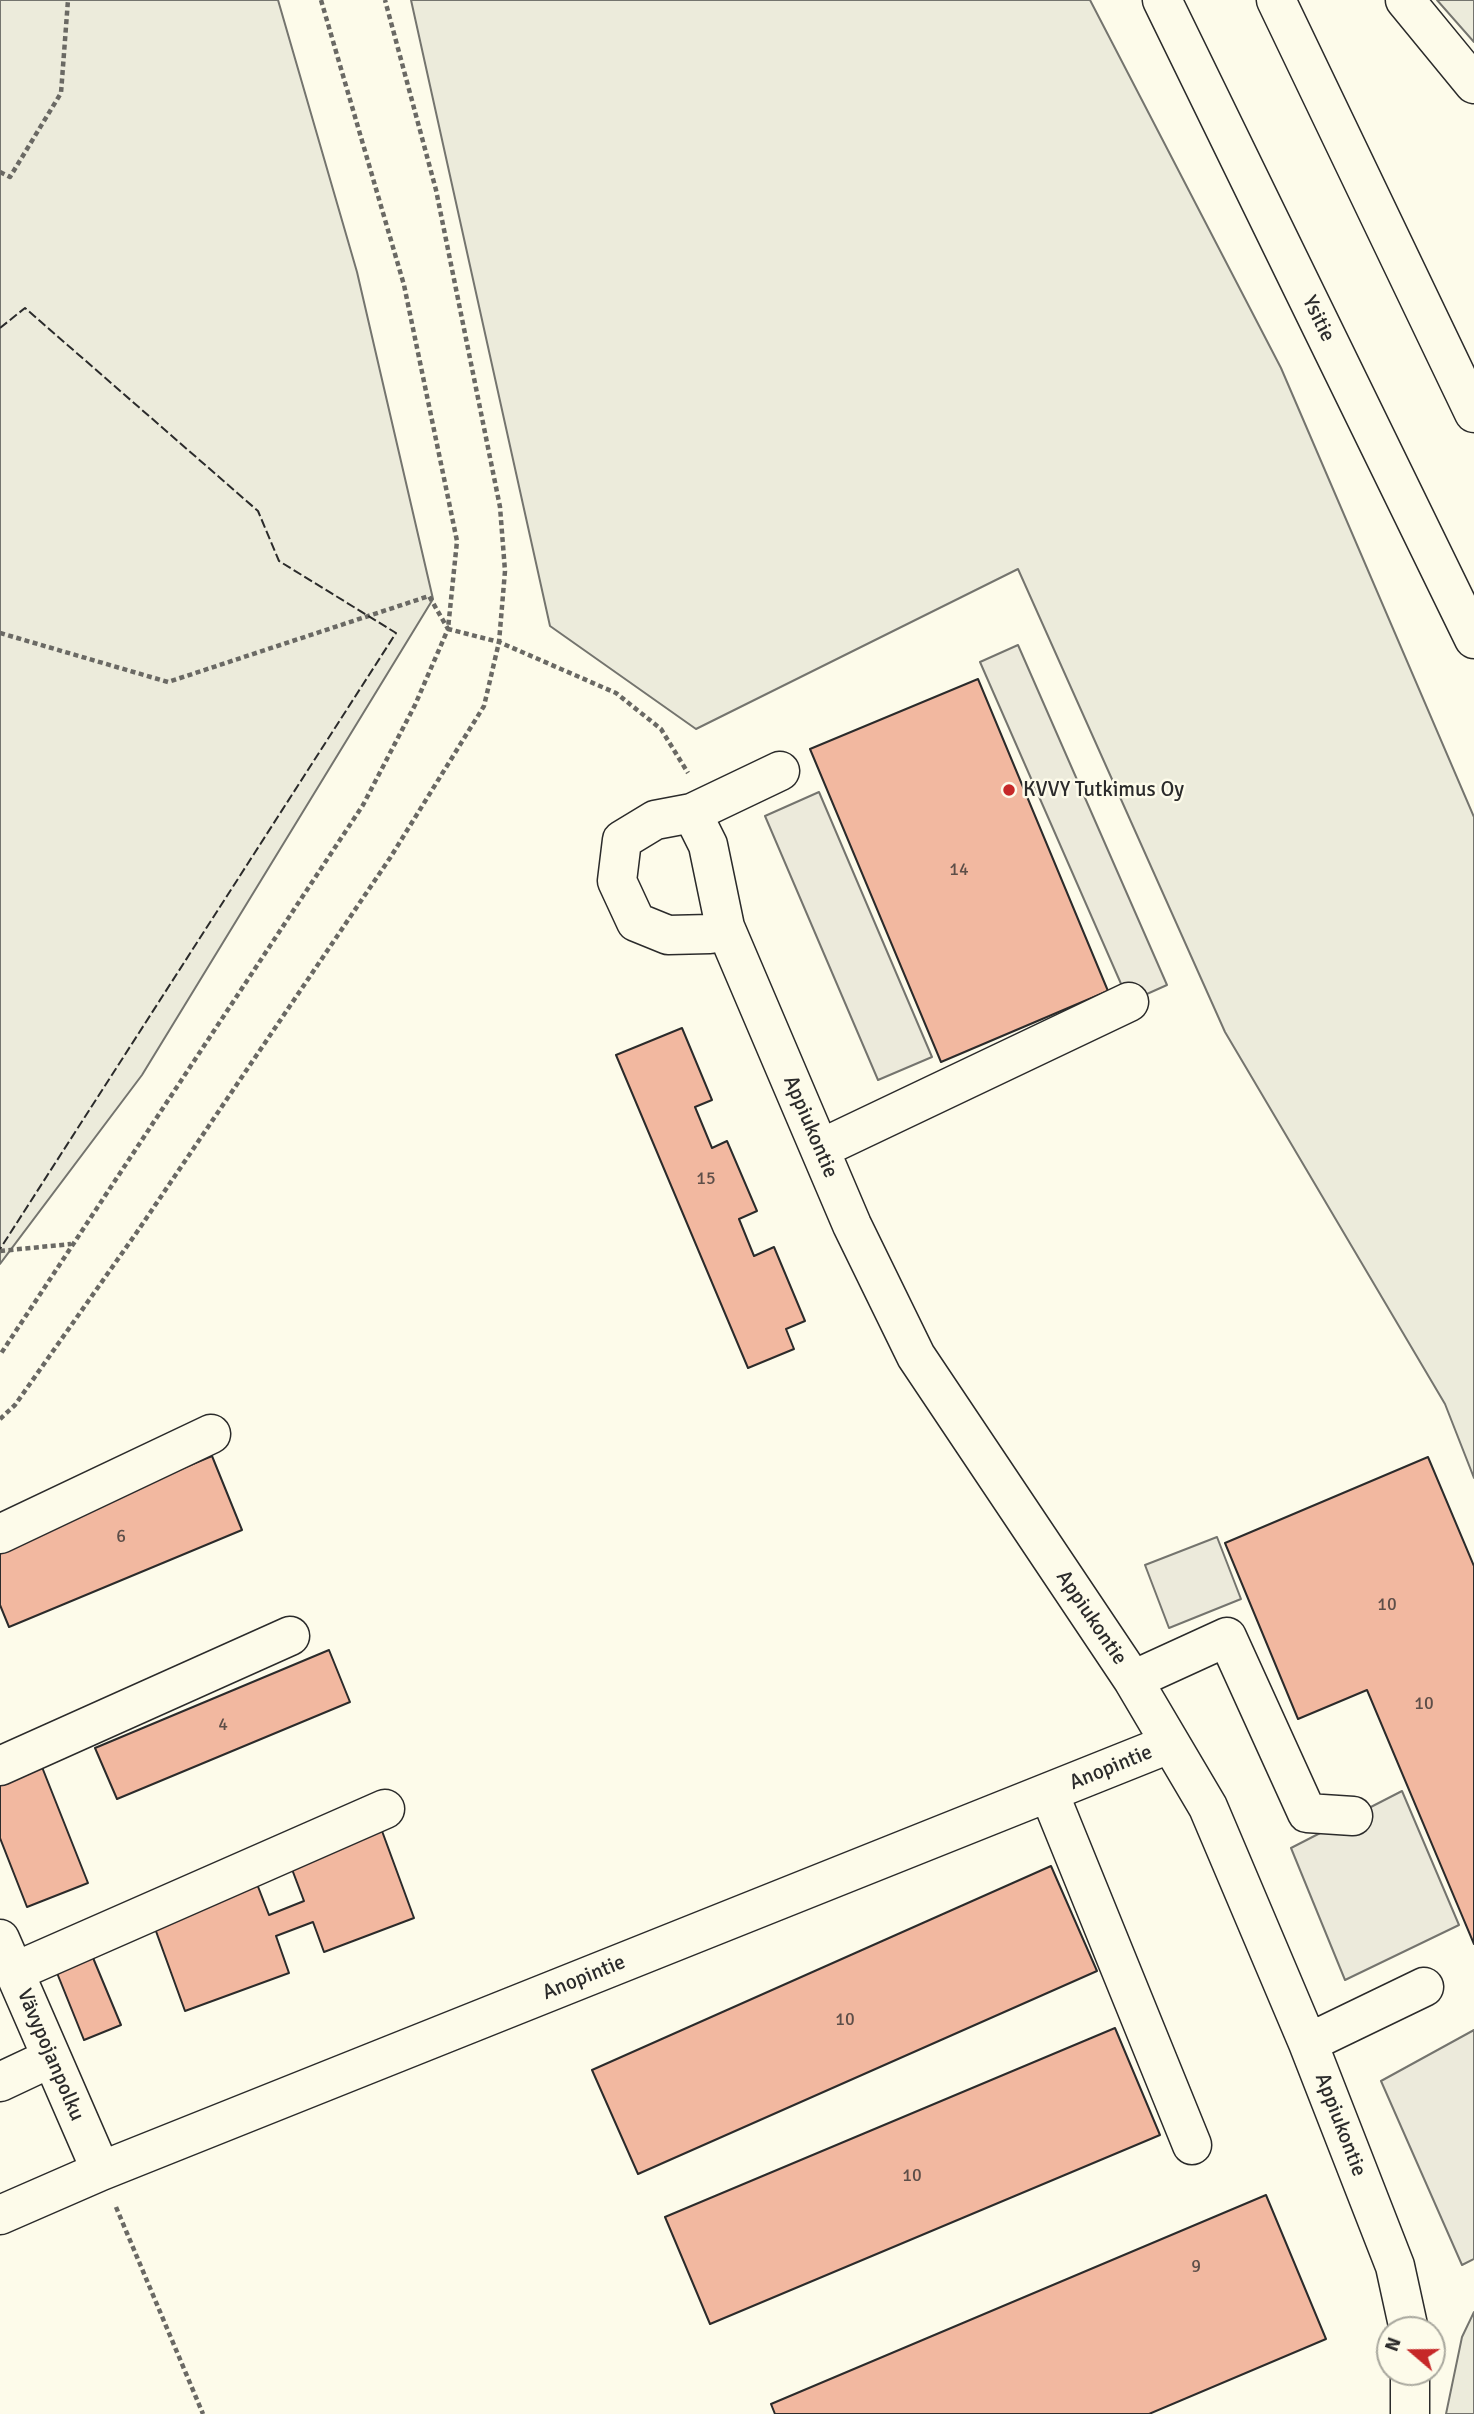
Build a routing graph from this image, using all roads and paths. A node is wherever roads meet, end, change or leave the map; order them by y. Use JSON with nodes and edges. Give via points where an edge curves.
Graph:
{"nodes":[{"id":1,"x":68,"y":0,"type":"edge"},
{"id":2,"x":321,"y":0,"type":"edge"},
{"id":3,"x":385,"y":0,"type":"edge"},
{"id":4,"x":1162,"y":0,"type":"edge"},
{"id":5,"x":1276,"y":0,"type":"edge"},
{"id":6,"x":1405,"y":0,"type":"edge"},
{"id":7,"x":1474,"y":84,"type":"edge"},
{"id":8,"x":0,"y":172,"type":"edge"},
{"id":9,"x":1474,"y":413,"type":"edge"},
{"id":10,"x":447,"y":629,"type":"junction"},
{"id":11,"x":0,"y":633,"type":"edge"},
{"id":12,"x":1474,"y":639,"type":"edge"},
{"id":13,"x":499,"y":642,"type":"junction"},
{"id":14,"x":779,"y":771,"type":"dead end"},
{"id":15,"x":690,"y":775,"type":"dead end"},
{"id":16,"x":692,"y":813,"type":"junction"},
{"id":17,"x":725,"y":927,"type":"junction"},
{"id":18,"x":1129,"y":1002,"type":"dead end"},
{"id":19,"x":820,"y":1149,"type":"junction"},
{"id":20,"x":72,"y":1244,"type":"junction"},
{"id":21,"x":0,"y":1251,"type":"edge"},
{"id":22,"x":0,"y":1355,"type":"edge"},
{"id":23,"x":0,"y":1419,"type":"edge"},
{"id":24,"x":212,"y":1434,"type":"dead end"},
{"id":25,"x":0,"y":1534,"type":"edge"},
{"id":26,"x":290,"y":1636,"type":"dead end"},
{"id":27,"x":1133,"y":1680,"type":"junction"},
{"id":28,"x":1169,"y":1744,"type":"junction"},
{"id":29,"x":0,"y":1766,"type":"edge"},
{"id":30,"x":1049,"y":1793,"type":"junction"},
{"id":31,"x":385,"y":1809,"type":"dead end"},
{"id":32,"x":1353,"y":1816,"type":"dead end"},
{"id":33,"x":7,"y":1956,"type":"edge"},
{"id":34,"x":1424,"y":1987,"type":"dead end"},
{"id":35,"x":1308,"y":2043,"type":"junction"},
{"id":36,"x":51,"y":2058,"type":"junction"},
{"id":37,"x":0,"y":2082,"type":"edge"},
{"id":38,"x":1192,"y":2145,"type":"dead end"},
{"id":39,"x":101,"y":2171,"type":"junction"},
{"id":40,"x":0,"y":2215,"type":"edge"},
{"id":41,"x":1406,"y":2316,"type":"edge"},
{"id":42,"x":1410,"y":2386,"type":"edge"},
{"id":43,"x":203,"y":2414,"type":"edge"},
{"id":44,"x":1410,"y":2414,"type":"edge"}],
"edges":[{"from":1,"to":8,"type":"path","via":[[61,93],[10,177]]},
{"from":2,"to":10,"type":"path","via":[[404,285],[457,541]]},
{"from":3,"to":13,"type":"path","via":[[436,190],[500,507],[505,572]]},
{"from":4,"to":12,"type":"main road","name":"Ysitie"},
{"from":5,"to":9,"type":"main road"},
{"from":6,"to":7,"type":"main road"},
{"from":10,"to":11,"type":"path","via":[[429,596],[168,682]]},
{"from":10,"to":13,"type":"path"},
{"from":10,"to":20,"type":"path","via":[[415,705],[363,805]]},
{"from":13,"to":15,"type":"path","via":[[616,693],[661,729]]},
{"from":13,"to":23,"type":"path","via":[[484,706],[390,859],[137,1232],[15,1405]]},
{"from":14,"to":16,"type":"main road"},
{"from":16,"to":17,"type":"main road","name":"Appiukontie","via":[[708,845]]},
{"from":16,"to":17,"type":"main road","via":[[655,820],[622,840],[617,881],[636,922],[668,935],[710,934]]},
{"from":17,"to":19,"type":"main road","name":"Appiukontie"},
{"from":18,"to":19,"type":"main road"},
{"from":19,"to":27,"type":"main road","name":"Appiukontie","via":[[916,1356]]},
{"from":20,"to":21,"type":"path"},
{"from":20,"to":22,"type":"path"},
{"from":24,"to":25,"type":"main road"},
{"from":26,"to":29,"type":"main road"},
{"from":27,"to":28,"type":"main road","name":"Appiukontie"},
{"from":27,"to":32,"type":"main road","via":[[1227,1637],[1307,1813]]},
{"from":28,"to":30,"type":"main road","name":"Anopintie"},
{"from":28,"to":35,"type":"main road","name":"Appiukontie","via":[[1208,1807]]},
{"from":30,"to":38,"type":"main road"},
{"from":30,"to":39,"type":"main road","name":"Anopintie"},
{"from":31,"to":33,"type":"main road"},
{"from":33,"to":36,"type":"main road","name":"Vävypojanpolku"},
{"from":34,"to":35,"type":"main road"},
{"from":35,"to":41,"type":"main road","name":"Appiukontie","via":[[1395,2266]]},
{"from":36,"to":37,"type":"main road"},
{"from":36,"to":39,"type":"main road","name":"Vävypojanpolku"},
{"from":39,"to":40,"type":"main road","name":"Anopintie"},
{"from":39,"to":43,"type":"path"},
{"from":42,"to":44,"type":"main road"}]}
